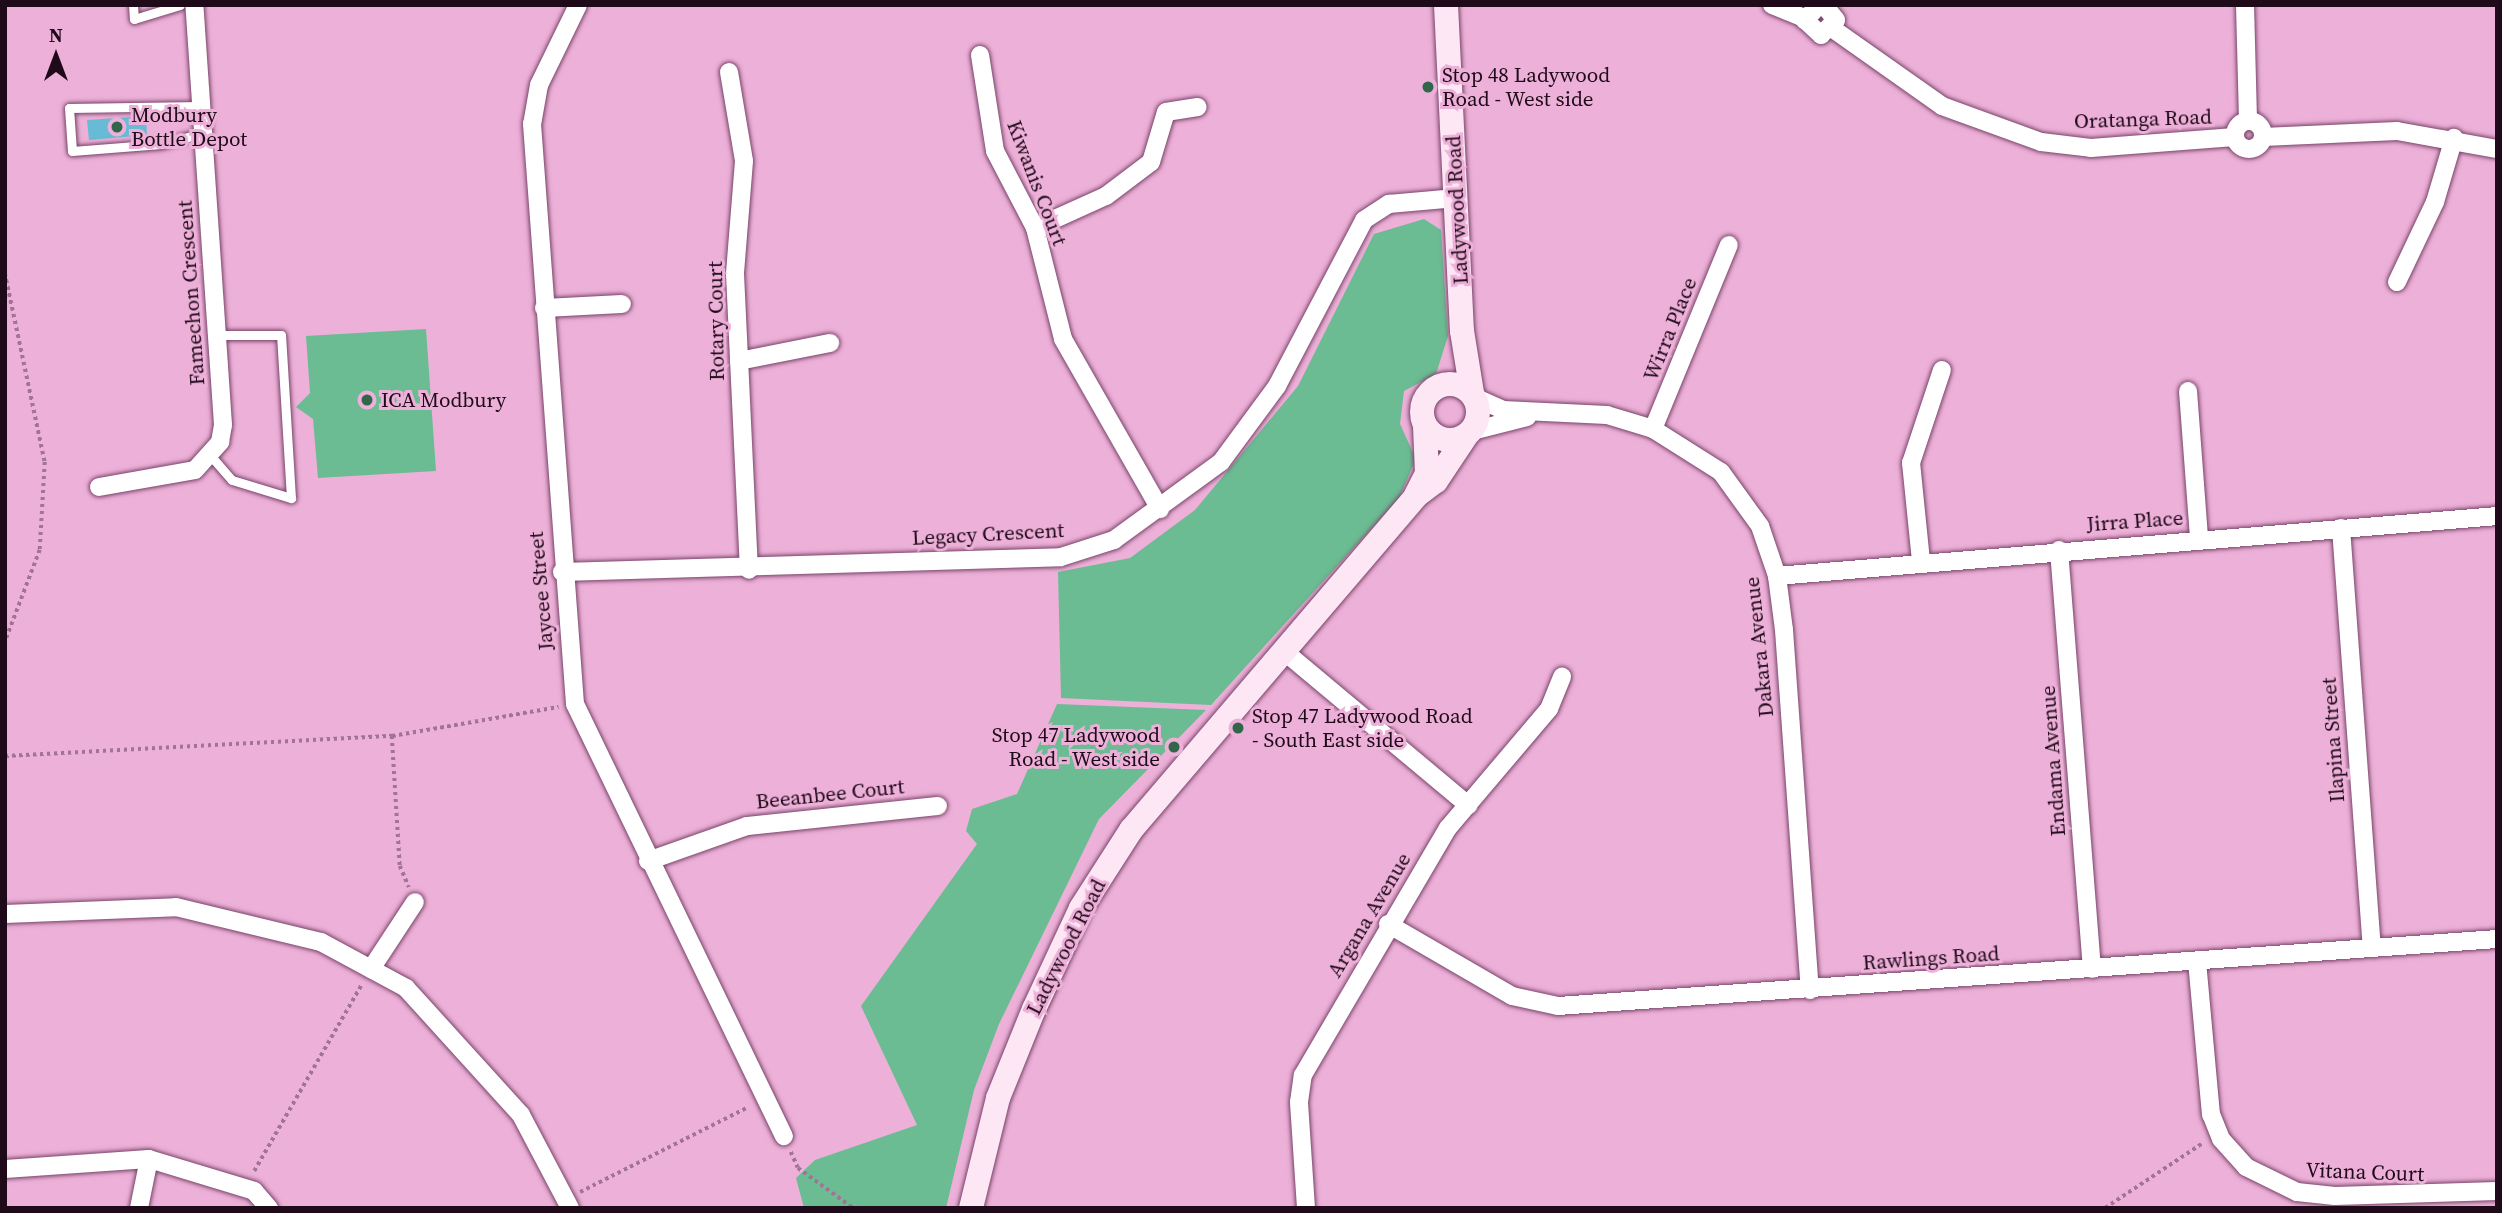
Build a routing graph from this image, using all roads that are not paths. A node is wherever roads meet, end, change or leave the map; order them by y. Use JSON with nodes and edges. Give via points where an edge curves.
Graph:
{"nodes":[{"id":1,"x":133,"y":5,"type":"edge"},
{"id":2,"x":180,"y":5,"type":"edge"},
{"id":3,"x":194,"y":5,"type":"edge"},
{"id":4,"x":578,"y":5,"type":"edge"},
{"id":5,"x":1447,"y":5,"type":"edge"},
{"id":6,"x":1772,"y":5,"type":"edge"},
{"id":7,"x":1824,"y":5,"type":"edge"},
{"id":8,"x":2245,"y":5,"type":"edge"},
{"id":9,"x":1805,"y":18,"type":"junction"},
{"id":10,"x":1833,"y":29,"type":"junction"},
{"id":11,"x":980,"y":55,"type":"dead end"},
{"id":12,"x":729,"y":72,"type":"dead end"},
{"id":13,"x":201,"y":106,"type":"junction"},
{"id":14,"x":1198,"y":107,"type":"dead end"},
{"id":15,"x":2248,"y":121,"type":"junction"},
{"id":16,"x":203,"y":133,"type":"junction"},
{"id":17,"x":2235,"y":137,"type":"junction"},
{"id":18,"x":2263,"y":137,"type":"junction"},
{"id":19,"x":2454,"y":138,"type":"junction"},
{"id":20,"x":2497,"y":149,"type":"edge"},
{"id":21,"x":1456,"y":198,"type":"junction"},
{"id":22,"x":1035,"y":228,"type":"junction"},
{"id":23,"x":1729,"y":245,"type":"dead end"},
{"id":24,"x":2397,"y":282,"type":"dead end"},
{"id":25,"x":622,"y":304,"type":"dead end"},
{"id":26,"x":544,"y":308,"type":"junction"},
{"id":27,"x":1462,"y":331,"type":"junction"},
{"id":28,"x":217,"y":335,"type":"junction"},
{"id":29,"x":830,"y":343,"type":"dead end"},
{"id":30,"x":739,"y":361,"type":"junction"},
{"id":31,"x":1941,"y":370,"type":"dead end"},
{"id":32,"x":1442,"y":386,"type":"junction"},
{"id":33,"x":2189,"y":391,"type":"dead end"},
{"id":34,"x":1473,"y":395,"type":"junction"},
{"id":35,"x":1534,"y":415,"type":"junction"},
{"id":36,"x":1425,"y":426,"type":"junction"},
{"id":37,"x":1653,"y":429,"type":"junction"},
{"id":38,"x":1469,"y":433,"type":"junction"},
{"id":39,"x":210,"y":456,"type":"junction"},
{"id":40,"x":99,"y":487,"type":"dead end"},
{"id":41,"x":1416,"y":496,"type":"junction"},
{"id":42,"x":1160,"y":509,"type":"junction"},
{"id":43,"x":2497,"y":516,"type":"edge"},
{"id":44,"x":2341,"y":528,"type":"junction"},
{"id":45,"x":2199,"y":539,"type":"junction"},
{"id":46,"x":2059,"y":550,"type":"junction"},
{"id":47,"x":1921,"y":561,"type":"junction"},
{"id":48,"x":748,"y":570,"type":"junction"},
{"id":49,"x":562,"y":572,"type":"junction"},
{"id":50,"x":1777,"y":576,"type":"junction"},
{"id":51,"x":1284,"y":652,"type":"junction"},
{"id":52,"x":1562,"y":677,"type":"dead end"},
{"id":53,"x":1468,"y":805,"type":"junction"},
{"id":54,"x":938,"y":806,"type":"dead end"},
{"id":55,"x":648,"y":861,"type":"junction"},
{"id":56,"x":415,"y":902,"type":"road end"},
{"id":57,"x":5,"y":914,"type":"edge"},
{"id":58,"x":1388,"y":925,"type":"junction"},
{"id":59,"x":2497,"y":939,"type":"edge"},
{"id":60,"x":2372,"y":948,"type":"junction"},
{"id":61,"x":2197,"y":961,"type":"junction"},
{"id":62,"x":370,"y":969,"type":"junction"},
{"id":63,"x":2092,"y":969,"type":"junction"},
{"id":64,"x":1810,"y":990,"type":"junction"},
{"id":65,"x":784,"y":1136,"type":"road end"},
{"id":66,"x":149,"y":1159,"type":"junction"},
{"id":67,"x":5,"y":1169,"type":"edge"},
{"id":68,"x":2497,"y":1191,"type":"edge"},
{"id":69,"x":568,"y":1203,"type":"edge"},
{"id":70,"x":139,"y":1208,"type":"edge"},
{"id":71,"x":270,"y":1208,"type":"edge"},
{"id":72,"x":971,"y":1208,"type":"edge"},
{"id":73,"x":1306,"y":1208,"type":"edge"}],
"edges":[{"from":1,"to":2,"type":"lane","via":[[134,19]]},
{"from":3,"to":13,"type":"street","name":"Famechon Crescent"},
{"from":4,"to":26,"type":"street","name":"Jaycee Street","via":[[534,105]]},
{"from":5,"to":21,"type":"street","name":"Ladywood Road"},
{"from":6,"to":9,"type":"street"},
{"from":7,"to":9,"type":"street"},
{"from":7,"to":10,"type":"street","via":[[1836,20]]},
{"from":8,"to":15,"type":"street"},
{"from":9,"to":10,"type":"street","via":[[1810,31],[1821,35]]},
{"from":10,"to":17,"type":"street","name":"Oratanga Road","via":[[1942,106],[2041,142],[2091,148]]},
{"from":11,"to":22,"type":"street","name":"Kiwanis Court","via":[[995,151]]},
{"from":12,"to":30,"type":"street","name":"Rotary Court","via":[[744,161],[734,274]]},
{"from":13,"to":16,"type":"street","name":"Famechon Crescent"},
{"from":13,"to":16,"type":"lane","via":[[69,108],[72,151],[161,144]]},
{"from":14,"to":22,"type":"street","via":[[1166,112],[1151,162],[1106,196]]},
{"from":15,"to":17,"type":"street"},
{"from":15,"to":18,"type":"street","via":[[2259,125]]},
{"from":16,"to":28,"type":"street","name":"Famechon Crescent"},
{"from":17,"to":18,"type":"street","name":"Oratanga Road","via":[[2249,149]]},
{"from":18,"to":19,"type":"street","via":[[2397,131]]},
{"from":19,"to":20,"type":"street"},
{"from":19,"to":24,"type":"street","via":[[2435,202]]},
{"from":21,"to":27,"type":"street","name":"Ladywood Road"},
{"from":21,"to":42,"type":"street","name":"Legacy Crescent","via":[[1389,204],[1364,220],[1277,386],[1221,462]]},
{"from":22,"to":42,"type":"street","name":"Kiwanis Court","via":[[1063,339]]},
{"from":23,"to":37,"type":"street","name":"Wirra Place"},
{"from":25,"to":26,"type":"street"},
{"from":26,"to":49,"type":"street","name":"Jaycee Street"},
{"from":27,"to":32,"type":"street","name":"Ladywood Road"},
{"from":27,"to":34,"type":"street","name":"Ladywood Road"},
{"from":28,"to":39,"type":"street","name":"Famechon Crescent","via":[[223,425]]},
{"from":28,"to":39,"type":"lane","via":[[281,335],[291,498],[232,480]]},
{"from":29,"to":30,"type":"street"},
{"from":30,"to":48,"type":"street","name":"Rotary Court"},
{"from":31,"to":47,"type":"street","via":[[1911,463]]},
{"from":32,"to":34,"type":"street"},
{"from":32,"to":36,"type":"street","via":[[1423,406]]},
{"from":33,"to":45,"type":"street"},
{"from":34,"to":35,"type":"street","name":"Dakara Avenue"},
{"from":34,"to":38,"type":"street","via":[[1479,411]]},
{"from":35,"to":37,"type":"street","name":"Dakara Avenue","via":[[1607,415]]},
{"from":35,"to":38,"type":"street","name":"Dakara Avenue"},
{"from":36,"to":38,"type":"street","via":[[1439,438]]},
{"from":36,"to":41,"type":"street","name":"Ladywood Road","via":[[1427,474]]},
{"from":37,"to":50,"type":"street","name":"Dakara Avenue","via":[[1699,454],[1736,489],[1760,526]]},
{"from":38,"to":41,"type":"street","name":"Ladywood Road","via":[[1451,463]]},
{"from":39,"to":40,"type":"street","via":[[195,470]]},
{"from":41,"to":51,"type":"street","name":"Ladywood Road"},
{"from":42,"to":48,"type":"street","name":"Legacy Crescent","via":[[1114,540],[1061,557]]},
{"from":43,"to":44,"type":"street","name":"Jirra Place"},
{"from":44,"to":45,"type":"street","name":"Jirra Place"},
{"from":44,"to":60,"type":"street","name":"Ilapina Street"},
{"from":45,"to":46,"type":"street","name":"Jirra Place"},
{"from":46,"to":47,"type":"street","name":"Jirra Place"},
{"from":46,"to":63,"type":"street","name":"Endama Avenue"},
{"from":47,"to":50,"type":"street","name":"Jirra Place"},
{"from":48,"to":49,"type":"street","name":"Legacy Crescent"},
{"from":49,"to":55,"type":"street","name":"Jaycee Street","via":[[575,704]]},
{"from":50,"to":64,"type":"street","name":"Dakara Avenue"},
{"from":51,"to":53,"type":"street"},
{"from":51,"to":72,"type":"street","name":"Ladywood Road","via":[[1130,830],[1081,908],[998,1098]]},
{"from":52,"to":53,"type":"street","name":"Argana Avenue","via":[[1549,709]]},
{"from":53,"to":58,"type":"street","name":"Argana Avenue"},
{"from":54,"to":55,"type":"street","name":"Beeanbee Court","via":[[747,826]]},
{"from":55,"to":65,"type":"street","name":"Jaycee Street"},
{"from":56,"to":62,"type":"street"},
{"from":57,"to":62,"type":"street","via":[[176,907],[321,942]]},
{"from":58,"to":64,"type":"street","name":"Rawlings Road","via":[[1513,996],[1549,1004]]},
{"from":58,"to":73,"type":"street","name":"Argana Avenue","via":[[1300,1086]]},
{"from":59,"to":60,"type":"street","name":"Rawlings Road"},
{"from":60,"to":61,"type":"street","name":"Rawlings Road"},
{"from":61,"to":63,"type":"street","name":"Rawlings Road"},
{"from":61,"to":68,"type":"street","name":"Vitana Court","via":[[2207,1091],[2218,1133],[2246,1167],[2297,1192],[2399,1198]]},
{"from":62,"to":69,"type":"street","via":[[405,988],[521,1115]]},
{"from":63,"to":64,"type":"street","name":"Rawlings Road"},
{"from":66,"to":67,"type":"street"},
{"from":66,"to":70,"type":"street"},
{"from":66,"to":71,"type":"street","via":[[244,1188]]}]}
